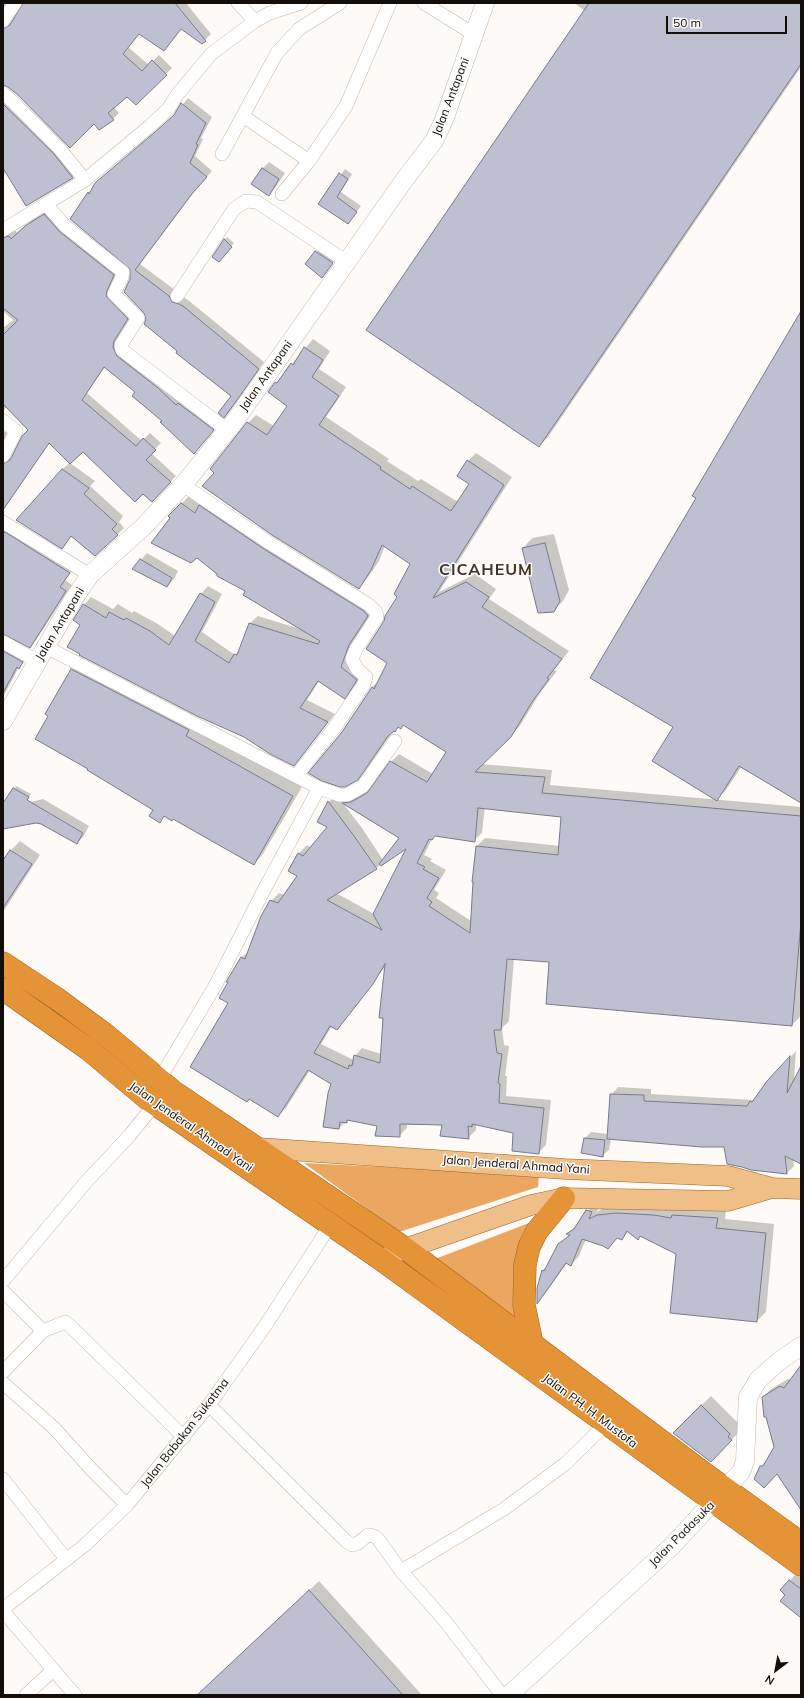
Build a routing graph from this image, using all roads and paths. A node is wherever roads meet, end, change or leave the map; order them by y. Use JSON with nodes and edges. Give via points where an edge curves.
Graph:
{"nodes":[{"id":1,"x":15,"y":3,"type":"edge"},
{"id":2,"x":238,"y":3,"type":"edge"},
{"id":3,"x":301,"y":3,"type":"edge"},
{"id":4,"x":340,"y":3,"type":"edge"},
{"id":5,"x":390,"y":3,"type":"edge"},
{"id":6,"x":424,"y":3,"type":"edge"},
{"id":7,"x":485,"y":3,"type":"edge"},
{"id":8,"x":3,"y":21,"type":"edge"},
{"id":9,"x":255,"y":21,"type":"junction"},
{"id":10,"x":475,"y":35,"type":"junction"},
{"id":11,"x":3,"y":93,"type":"edge"},
{"id":12,"x":243,"y":116,"type":"junction"},
{"id":13,"x":222,"y":154,"type":"dead end"},
{"id":14,"x":309,"y":161,"type":"junction"},
{"id":15,"x":85,"y":180,"type":"junction"},
{"id":16,"x":282,"y":194,"type":"dead end"},
{"id":17,"x":46,"y":204,"type":"junction"},
{"id":18,"x":3,"y":230,"type":"edge"},
{"id":19,"x":347,"y":262,"type":"junction"},
{"id":20,"x":177,"y":296,"type":"dead end"},
{"id":21,"x":3,"y":421,"type":"edge"},
{"id":22,"x":227,"y":430,"type":"junction"},
{"id":23,"x":3,"y":456,"type":"edge"},
{"id":24,"x":183,"y":485,"type":"junction"},
{"id":25,"x":3,"y":522,"type":"edge"},
{"id":26,"x":90,"y":575,"type":"junction"},
{"id":27,"x":3,"y":642,"type":"edge"},
{"id":28,"x":42,"y":654,"type":"junction"},
{"id":29,"x":3,"y":721,"type":"edge"},
{"id":30,"x":396,"y":741,"type":"dead end"},
{"id":31,"x":296,"y":776,"type":"junction"},
{"id":32,"x":319,"y":788,"type":"junction"},
{"id":33,"x":3,"y":963,"type":"edge"},
{"id":34,"x":3,"y":989,"type":"edge"},
{"id":35,"x":159,"y":1080,"type":"junction"},
{"id":36,"x":155,"y":1104,"type":"junction"},
{"id":37,"x":259,"y":1148,"type":"junction"},
{"id":38,"x":565,"y":1168,"type":"junction"},
{"id":39,"x":772,"y":1188,"type":"junction"},
{"id":40,"x":801,"y":1189,"type":"edge"},
{"id":41,"x":564,"y":1198,"type":"junction"},
{"id":42,"x":330,"y":1224,"type":"junction"},
{"id":43,"x":406,"y":1249,"type":"junction"},
{"id":44,"x":379,"y":1258,"type":"junction"},
{"id":45,"x":3,"y":1281,"type":"edge"},
{"id":46,"x":3,"y":1291,"type":"edge"},
{"id":47,"x":43,"y":1330,"type":"junction"},
{"id":48,"x":532,"y":1343,"type":"junction"},
{"id":49,"x":801,"y":1346,"type":"edge"},
{"id":50,"x":3,"y":1372,"type":"edge"},
{"id":51,"x":3,"y":1383,"type":"edge"},
{"id":52,"x":209,"y":1405,"type":"junction"},
{"id":53,"x":606,"y":1424,"type":"junction"},
{"id":54,"x":184,"y":1437,"type":"junction"},
{"id":55,"x":3,"y":1479,"type":"edge"},
{"id":56,"x":720,"y":1496,"type":"junction"},
{"id":57,"x":127,"y":1505,"type":"junction"},
{"id":58,"x":801,"y":1543,"type":"edge"},
{"id":59,"x":66,"y":1559,"type":"junction"},
{"id":60,"x":801,"y":1565,"type":"edge"},
{"id":61,"x":401,"y":1571,"type":"junction"},
{"id":62,"x":3,"y":1610,"type":"edge"},
{"id":63,"x":53,"y":1670,"type":"junction"},
{"id":64,"x":26,"y":1695,"type":"edge"},
{"id":65,"x":75,"y":1695,"type":"edge"},
{"id":66,"x":502,"y":1695,"type":"edge"},
{"id":67,"x":509,"y":1695,"type":"edge"}],
"edges":[{"from":1,"to":8,"type":"street"},
{"from":2,"to":9,"type":"street"},
{"from":3,"to":9,"type":"street"},
{"from":4,"to":12,"type":"street","via":[[298,29],[277,54]]},
{"from":5,"to":14,"type":"street","via":[[346,106]]},
{"from":6,"to":10,"type":"street"},
{"from":7,"to":10,"type":"street","name":"Jalan Antapani"},
{"from":9,"to":15,"type":"street","via":[[211,54],[168,109]]},
{"from":10,"to":19,"type":"street","name":"Jalan Antapani","via":[[443,124],[434,141]]},
{"from":11,"to":15,"type":"street","via":[[59,148]]},
{"from":12,"to":13,"type":"street"},
{"from":12,"to":14,"type":"street"},
{"from":14,"to":16,"type":"street"},
{"from":15,"to":17,"type":"street"},
{"from":17,"to":18,"type":"street"},
{"from":17,"to":22,"type":"street","via":[[65,226],[123,272],[114,294],[138,318],[121,345],[122,350]]},
{"from":19,"to":20,"type":"street","via":[[257,202],[246,201],[234,209]]},
{"from":19,"to":22,"type":"street","name":"Jalan Antapani"},
{"from":21,"to":23,"type":"street","via":[[16,432]]},
{"from":22,"to":24,"type":"street","name":"Jalan Antapani"},
{"from":24,"to":26,"type":"street","name":"Jalan Antapani","via":[[143,527]]},
{"from":24,"to":31,"type":"street","via":[[376,612],[377,617],[356,648],[352,659],[357,669],[366,677],[364,684],[335,727]]},
{"from":25,"to":26,"type":"street"},
{"from":26,"to":28,"type":"street","name":"Jalan Antapani"},
{"from":27,"to":28,"type":"street"},
{"from":28,"to":29,"type":"street","name":"Jalan Antapani"},
{"from":28,"to":31,"type":"street"},
{"from":30,"to":32,"type":"street","via":[[363,786],[347,795]]},
{"from":31,"to":32,"type":"street"},
{"from":32,"to":35,"type":"street","via":[[215,986]]},
{"from":33,"to":35,"type":"highway","name":"Jalan Jenderal Ahmad Yani","via":[[106,1035]]},
{"from":34,"to":36,"type":"highway","name":"Jalan Jenderal Ahmad Yani","via":[[88,1049]]},
{"from":35,"to":37,"type":"highway","name":"Jalan Jenderal Ahmad Yani"},
{"from":36,"to":42,"type":"highway","name":"Jalan Jenderal Ahmad Yani"},
{"from":36,"to":45,"type":"street"},
{"from":37,"to":38,"type":"main road","name":"Jalan Jenderal Ahmad Yani"},
{"from":37,"to":43,"type":"highway","name":"Jalan Jenderal Ahmad Yani"},
{"from":38,"to":39,"type":"main road","name":"Jalan Jenderal Ahmad Yani","via":[[728,1176]]},
{"from":38,"to":41,"type":"main road"},
{"from":39,"to":40,"type":"main road","name":"Jalan Jenderal Ahmad Yani"},
{"from":39,"to":41,"type":"main road","name":"Jalan Jenderal Ahmad Yani","via":[[728,1201]]},
{"from":41,"to":43,"type":"main road","name":"Jalan Jenderal Ahmad Yani","via":[[531,1205]]},
{"from":41,"to":48,"type":"highway","via":[[537,1230],[525,1265],[524,1305]]},
{"from":42,"to":44,"type":"highway","name":"Jalan Jenderal Ahmad Yani"},
{"from":42,"to":52,"type":"street","name":"Jalan Babakan Sukatma","via":[[265,1326]]},
{"from":43,"to":44,"type":"main road","name":"Jalan Jenderal Ahmad Yani"},
{"from":43,"to":48,"type":"highway","name":"Jalan PH. H. Mustofa"},
{"from":44,"to":53,"type":"highway","name":"Jalan PH. H. Mustofa"},
{"from":46,"to":47,"type":"street"},
{"from":47,"to":50,"type":"street"},
{"from":47,"to":54,"type":"street","via":[[65,1322],[68,1324]]},
{"from":48,"to":56,"type":"highway","name":"Jalan PH. H. Mustofa"},
{"from":49,"to":56,"type":"street","name":"Jalan Padasuka","via":[[758,1380],[748,1396],[745,1461],[741,1472]]},
{"from":51,"to":57,"type":"street","via":[[54,1428]]},
{"from":52,"to":54,"type":"street","name":"Jalan Babakan Sukatma"},
{"from":52,"to":61,"type":"street","via":[[346,1541],[352,1545],[368,1536],[374,1536]]},
{"from":53,"to":56,"type":"highway","name":"Jalan PH. H. Mustofa"},
{"from":53,"to":61,"type":"street","via":[[565,1464],[504,1509]]},
{"from":54,"to":57,"type":"street","name":"Jalan Babakan Sukatma"},
{"from":55,"to":59,"type":"street"},
{"from":56,"to":58,"type":"highway","name":"Jalan PH. H. Mustofa"},
{"from":56,"to":60,"type":"highway","name":"Jalan PH. H. Mustofa"},
{"from":56,"to":67,"type":"street","name":"Jalan Padasuka","via":[[671,1547]]},
{"from":57,"to":59,"type":"street","name":"Jalan Babakan Sukatma","via":[[85,1545]]},
{"from":59,"to":62,"type":"street","name":"Jalan Babakan Sukatma"},
{"from":61,"to":66,"type":"street"},
{"from":62,"to":63,"type":"street"},
{"from":63,"to":64,"type":"street"},
{"from":63,"to":65,"type":"street"}]}
